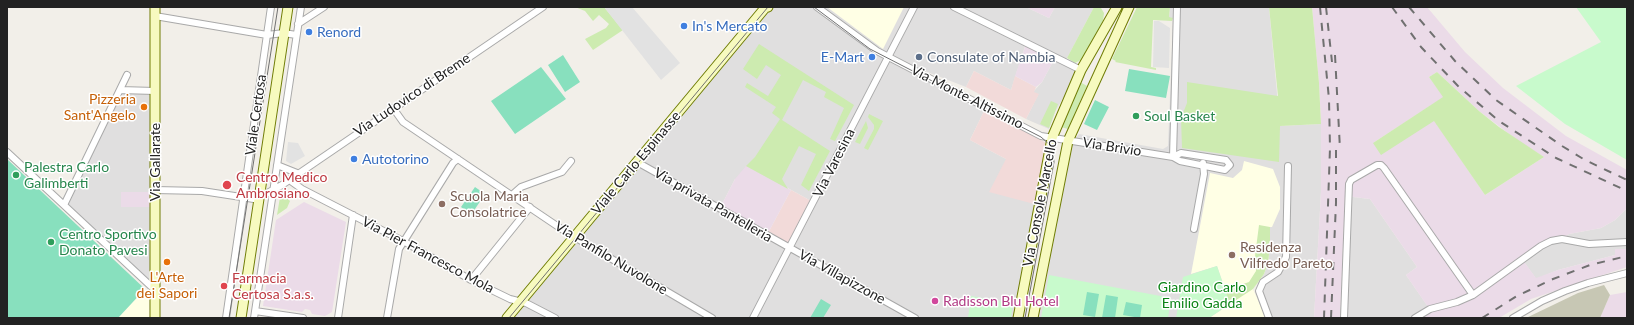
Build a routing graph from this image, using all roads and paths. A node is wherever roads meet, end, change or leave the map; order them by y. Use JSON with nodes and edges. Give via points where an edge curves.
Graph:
{"nodes":[{"id":1,"x":271,"y":7,"type":"edge"},
{"id":2,"x":288,"y":7,"type":"edge"},
{"id":3,"x":301,"y":7,"type":"edge"},
{"id":4,"x":324,"y":7,"type":"edge"},
{"id":5,"x":543,"y":7,"type":"edge"},
{"id":6,"x":766,"y":7,"type":"edge"},
{"id":7,"x":817,"y":7,"type":"edge"},
{"id":8,"x":914,"y":7,"type":"edge"},
{"id":9,"x":954,"y":7,"type":"edge"},
{"id":10,"x":1108,"y":7,"type":"edge"},
{"id":11,"x":1117,"y":7,"type":"edge"},
{"id":12,"x":1129,"y":7,"type":"edge"},
{"id":13,"x":1177,"y":7,"type":"edge"},
{"id":14,"x":155,"y":12,"type":"edge"},
{"id":15,"x":1112,"y":16,"type":"junction"},
{"id":16,"x":298,"y":24,"type":"junction"},
{"id":17,"x":284,"y":33,"type":"junction"},
{"id":18,"x":296,"y":34,"type":"junction"},
{"id":19,"x":267,"y":35,"type":"junction"},
{"id":20,"x":888,"y":57,"type":"junction"},
{"id":21,"x":1081,"y":70,"type":"junction"},
{"id":22,"x":127,"y":75,"type":"dead end"},
{"id":23,"x":120,"y":90,"type":"junction"},
{"id":24,"x":155,"y":91,"type":"junction"},
{"id":25,"x":393,"y":108,"type":"junction"},
{"id":26,"x":1048,"y":138,"type":"junction"},
{"id":27,"x":1068,"y":141,"type":"junction"},
{"id":28,"x":7,"y":152,"type":"edge"},
{"id":29,"x":1202,"y":156,"type":"junction"},
{"id":30,"x":1173,"y":157,"type":"junction"},
{"id":31,"x":458,"y":159,"type":"junction"},
{"id":32,"x":571,"y":161,"type":"dead end"},
{"id":33,"x":637,"y":162,"type":"junction"},
{"id":34,"x":277,"y":165,"type":"junction"},
{"id":35,"x":1203,"y":166,"type":"junction"},
{"id":36,"x":1288,"y":166,"type":"dead end"},
{"id":37,"x":297,"y":173,"type":"junction"},
{"id":38,"x":288,"y":179,"type":"junction"},
{"id":39,"x":274,"y":188,"type":"junction"},
{"id":40,"x":155,"y":190,"type":"junction"},
{"id":41,"x":512,"y":195,"type":"junction"},
{"id":42,"x":244,"y":197,"type":"junction"},
{"id":43,"x":260,"y":197,"type":"junction"},
{"id":44,"x":64,"y":205,"type":"junction"},
{"id":45,"x":530,"y":207,"type":"junction"},
{"id":46,"x":353,"y":215,"type":"junction"},
{"id":47,"x":1194,"y":229,"type":"dead end"},
{"id":48,"x":575,"y":237,"type":"junction"},
{"id":49,"x":403,"y":241,"type":"junction"},
{"id":50,"x":1627,"y":242,"type":"edge"},
{"id":51,"x":790,"y":248,"type":"junction"},
{"id":52,"x":1627,"y":273,"type":"edge"},
{"id":53,"x":471,"y":280,"type":"junction"},
{"id":54,"x":155,"y":290,"type":"junction"},
{"id":55,"x":1473,"y":295,"type":"junction"},
{"id":56,"x":521,"y":301,"type":"junction"},
{"id":57,"x":255,"y":311,"type":"junction"},
{"id":58,"x":156,"y":318,"type":"edge"},
{"id":59,"x":226,"y":318,"type":"edge"},
{"id":60,"x":241,"y":318,"type":"edge"},
{"id":61,"x":254,"y":318,"type":"edge"},
{"id":62,"x":303,"y":318,"type":"edge"},
{"id":63,"x":338,"y":318,"type":"edge"},
{"id":64,"x":387,"y":318,"type":"edge"},
{"id":65,"x":507,"y":318,"type":"edge"},
{"id":66,"x":555,"y":318,"type":"edge"},
{"id":67,"x":712,"y":318,"type":"edge"},
{"id":68,"x":753,"y":318,"type":"edge"},
{"id":69,"x":915,"y":318,"type":"edge"},
{"id":70,"x":1018,"y":318,"type":"edge"},
{"id":71,"x":1033,"y":318,"type":"edge"},
{"id":72,"x":1270,"y":318,"type":"edge"},
{"id":73,"x":1344,"y":318,"type":"edge"},
{"id":74,"x":1415,"y":318,"type":"edge"},
{"id":75,"x":1513,"y":318,"type":"edge"}],
"edges":[{"from":1,"to":19,"type":"street","name":"Viale Certosa"},
{"from":2,"to":17,"type":"main road","name":"Viale Certosa"},
{"from":3,"to":16,"type":"street","name":"Viale Certosa"},
{"from":4,"to":16,"type":"street"},
{"from":5,"to":25,"type":"street","name":"Via Ludovico di Breme"},
{"from":6,"to":33,"type":"main road","name":"Viale Carlo Espinasse"},
{"from":7,"to":20,"type":"street","name":"Via Monte Altissimo"},
{"from":8,"to":20,"type":"street","name":"Via Varesina"},
{"from":9,"to":21,"type":"street"},
{"from":10,"to":15,"type":"street"},
{"from":11,"to":15,"type":"main road","name":"Via Console Marcello"},
{"from":12,"to":27,"type":"main road","name":"Via Console Marcello"},
{"from":13,"to":30,"type":"street"},
{"from":14,"to":19,"type":"street"},
{"from":14,"to":24,"type":"main road","name":"Via Gallarate"},
{"from":15,"to":21,"type":"main road","name":"Via Console Marcello"},
{"from":16,"to":18,"type":"street","name":"Viale Certosa"},
{"from":17,"to":18,"type":"street"},
{"from":17,"to":19,"type":"street"},
{"from":17,"to":43,"type":"main road","name":"Viale Certosa"},
{"from":18,"to":34,"type":"street","name":"Viale Certosa"},
{"from":19,"to":42,"type":"street","name":"Viale Certosa"},
{"from":20,"to":26,"type":"street","name":"Via Monte Altissimo"},
{"from":20,"to":51,"type":"street","name":"Via Varesina"},
{"from":21,"to":26,"type":"main road","name":"Via Console Marcello"},
{"from":22,"to":23,"type":"street"},
{"from":23,"to":24,"type":"street"},
{"from":23,"to":44,"type":"street"},
{"from":24,"to":40,"type":"main road","name":"Via Gallarate"},
{"from":25,"to":31,"type":"street","name":"Via Panfilo Nuvolone","via":[[404,122]]},
{"from":25,"to":37,"type":"street","name":"Via Ludovico di Breme"},
{"from":26,"to":27,"type":"street","name":"Via Brivio"},
{"from":26,"to":70,"type":"main road","name":"Via Console Marcello"},
{"from":27,"to":30,"type":"street","name":"Via Brivio"},
{"from":27,"to":71,"type":"main road","name":"Via Console Marcello"},
{"from":28,"to":44,"type":"street"},
{"from":29,"to":30,"type":"street","name":"Via Brivio","via":[[1181,153]]},
{"from":29,"to":35,"type":"street"},
{"from":29,"to":35,"type":"street","name":"Via Brivio","via":[[1226,160],[1230,165],[1225,170]]},
{"from":30,"to":35,"type":"street","name":"Via Brivio"},
{"from":31,"to":41,"type":"street","name":"Via Panfilo Nuvolone"},
{"from":31,"to":49,"type":"street"},
{"from":32,"to":41,"type":"street","via":[[562,172],[521,187]]},
{"from":33,"to":48,"type":"main road","name":"Viale Carlo Espinasse"},
{"from":33,"to":51,"type":"street","name":"Via privata Pantelleria"},
{"from":34,"to":37,"type":"street"},
{"from":34,"to":39,"type":"street","name":"Viale Certosa"},
{"from":35,"to":47,"type":"street","via":[[1204,174]]},
{"from":36,"to":72,"type":"street","via":[[1286,257],[1278,272],[1263,282],[1259,292]]},
{"from":37,"to":38,"type":"street","name":"Via Ludovico di Breme"},
{"from":38,"to":39,"type":"street","name":"Via Ludovico di Breme"},
{"from":38,"to":46,"type":"street","name":"Via Pier Francesco Mola"},
{"from":39,"to":43,"type":"street"},
{"from":39,"to":57,"type":"street","name":"Viale Certosa"},
{"from":40,"to":42,"type":"street","via":[[202,191]]},
{"from":40,"to":54,"type":"main road","name":"Via Gallarate"},
{"from":41,"to":45,"type":"street","name":"Via Panfilo Nuvolone"},
{"from":42,"to":43,"type":"street"},
{"from":42,"to":59,"type":"street","name":"Viale Certosa"},
{"from":43,"to":60,"type":"main road","name":"Viale Certosa"},
{"from":44,"to":54,"type":"street"},
{"from":45,"to":48,"type":"street","name":"Via Panfilo Nuvolone"},
{"from":45,"to":53,"type":"street"},
{"from":46,"to":49,"type":"street","name":"Via Pier Francesco Mola"},
{"from":46,"to":63,"type":"street"},
{"from":48,"to":56,"type":"main road","name":"Viale Carlo Espinasse"},
{"from":48,"to":67,"type":"street","name":"Via Panfilo Nuvolone"},
{"from":49,"to":53,"type":"street","name":"Via Pier Francesco Mola"},
{"from":49,"to":64,"type":"street","via":[[399,249]]},
{"from":50,"to":55,"type":"street","via":[[1589,244],[1562,239],[1552,241],[1541,246]]},
{"from":51,"to":68,"type":"street","name":"Via Varesina"},
{"from":51,"to":69,"type":"street","name":"Via Villapizzone"},
{"from":52,"to":75,"type":"street","via":[[1565,291]]},
{"from":53,"to":56,"type":"street","name":"Via Pier Francesco Mola","via":[[510,299]]},
{"from":54,"to":58,"type":"main road","name":"Via Gallarate"},
{"from":55,"to":73,"type":"street","via":[[1384,168],[1377,165],[1351,180],[1349,184]]},
{"from":55,"to":74,"type":"street","via":[[1430,309]]},
{"from":56,"to":65,"type":"main road","name":"Viale Carlo Espinasse"},
{"from":56,"to":66,"type":"street","name":"Via Pier Francesco Mola"},
{"from":57,"to":61,"type":"street","name":"Viale Certosa"},
{"from":57,"to":62,"type":"street"}]}
